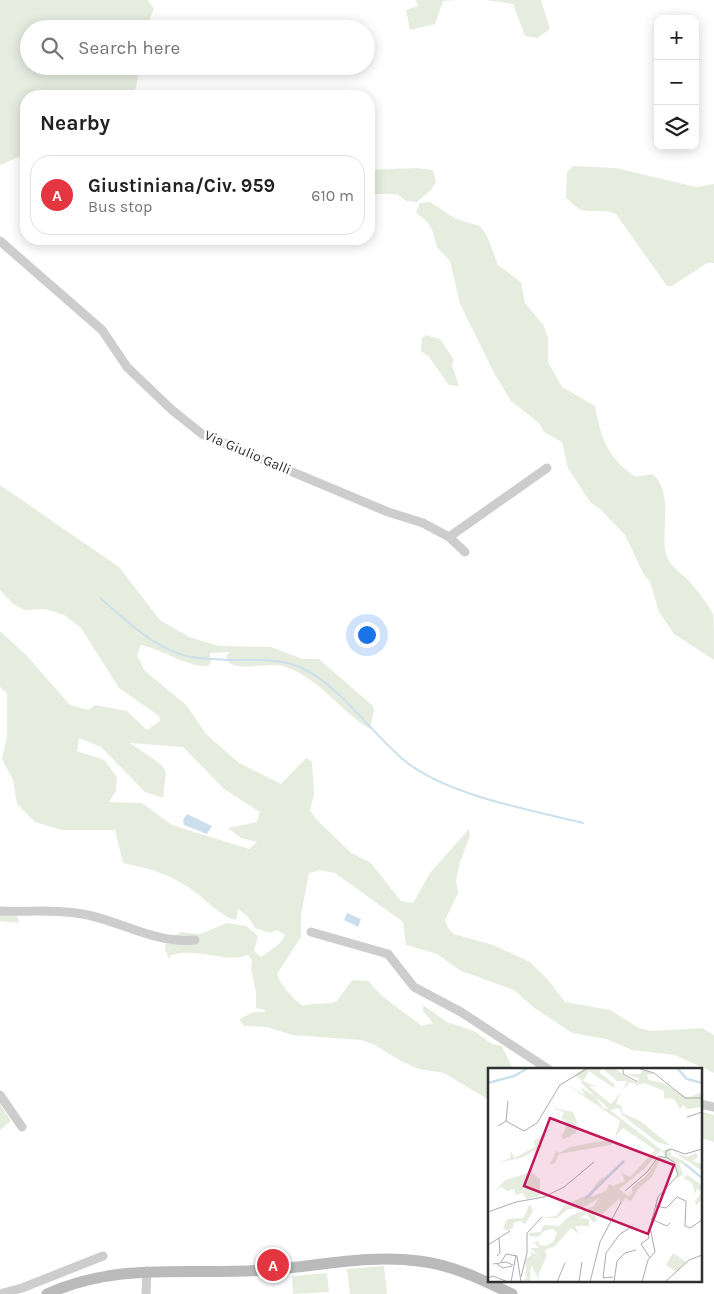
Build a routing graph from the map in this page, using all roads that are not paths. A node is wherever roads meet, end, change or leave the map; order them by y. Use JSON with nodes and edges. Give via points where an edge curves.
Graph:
{"nodes":[{"id":1,"x":0,"y":241,"type":"edge"},
{"id":2,"x":547,"y":468,"type":"dead end"},
{"id":3,"x":449,"y":537,"type":"junction"},
{"id":4,"x":465,"y":552,"type":"dead end"},
{"id":5,"x":0,"y":911,"type":"edge"},
{"id":6,"x":311,"y":932,"type":"dead end"},
{"id":7,"x":195,"y":940,"type":"dead end"},
{"id":8,"x":546,"y":1068,"type":"edge"},
{"id":9,"x":0,"y":1095,"type":"edge"},
{"id":10,"x":22,"y":1127,"type":"dead end"},
{"id":11,"x":103,"y":1256,"type":"dead end"},
{"id":12,"x":147,"y":1271,"type":"junction"},
{"id":13,"x":0,"y":1294,"type":"edge"},
{"id":14,"x":47,"y":1294,"type":"edge"},
{"id":15,"x":146,"y":1294,"type":"edge"},
{"id":16,"x":512,"y":1294,"type":"edge"}],
"edges":[{"from":1,"to":3,"type":"street","name":"Via Giulio Galli","via":[[102,330],[127,367],[202,434],[388,512],[423,523]]},
{"from":2,"to":3,"type":"street"},
{"from":3,"to":4,"type":"street","name":"Via Giulio Galli"},
{"from":5,"to":7,"type":"street","via":[[71,912],[165,940]]},
{"from":6,"to":8,"type":"street","via":[[388,954],[414,987],[461,1012]]},
{"from":9,"to":10,"type":"street"},
{"from":11,"to":13,"type":"street"},
{"from":12,"to":14,"type":"street","via":[[98,1277]]},
{"from":12,"to":15,"type":"street"},
{"from":12,"to":16,"type":"street","via":[[251,1271],[354,1260],[400,1259],[449,1267]]}]}
